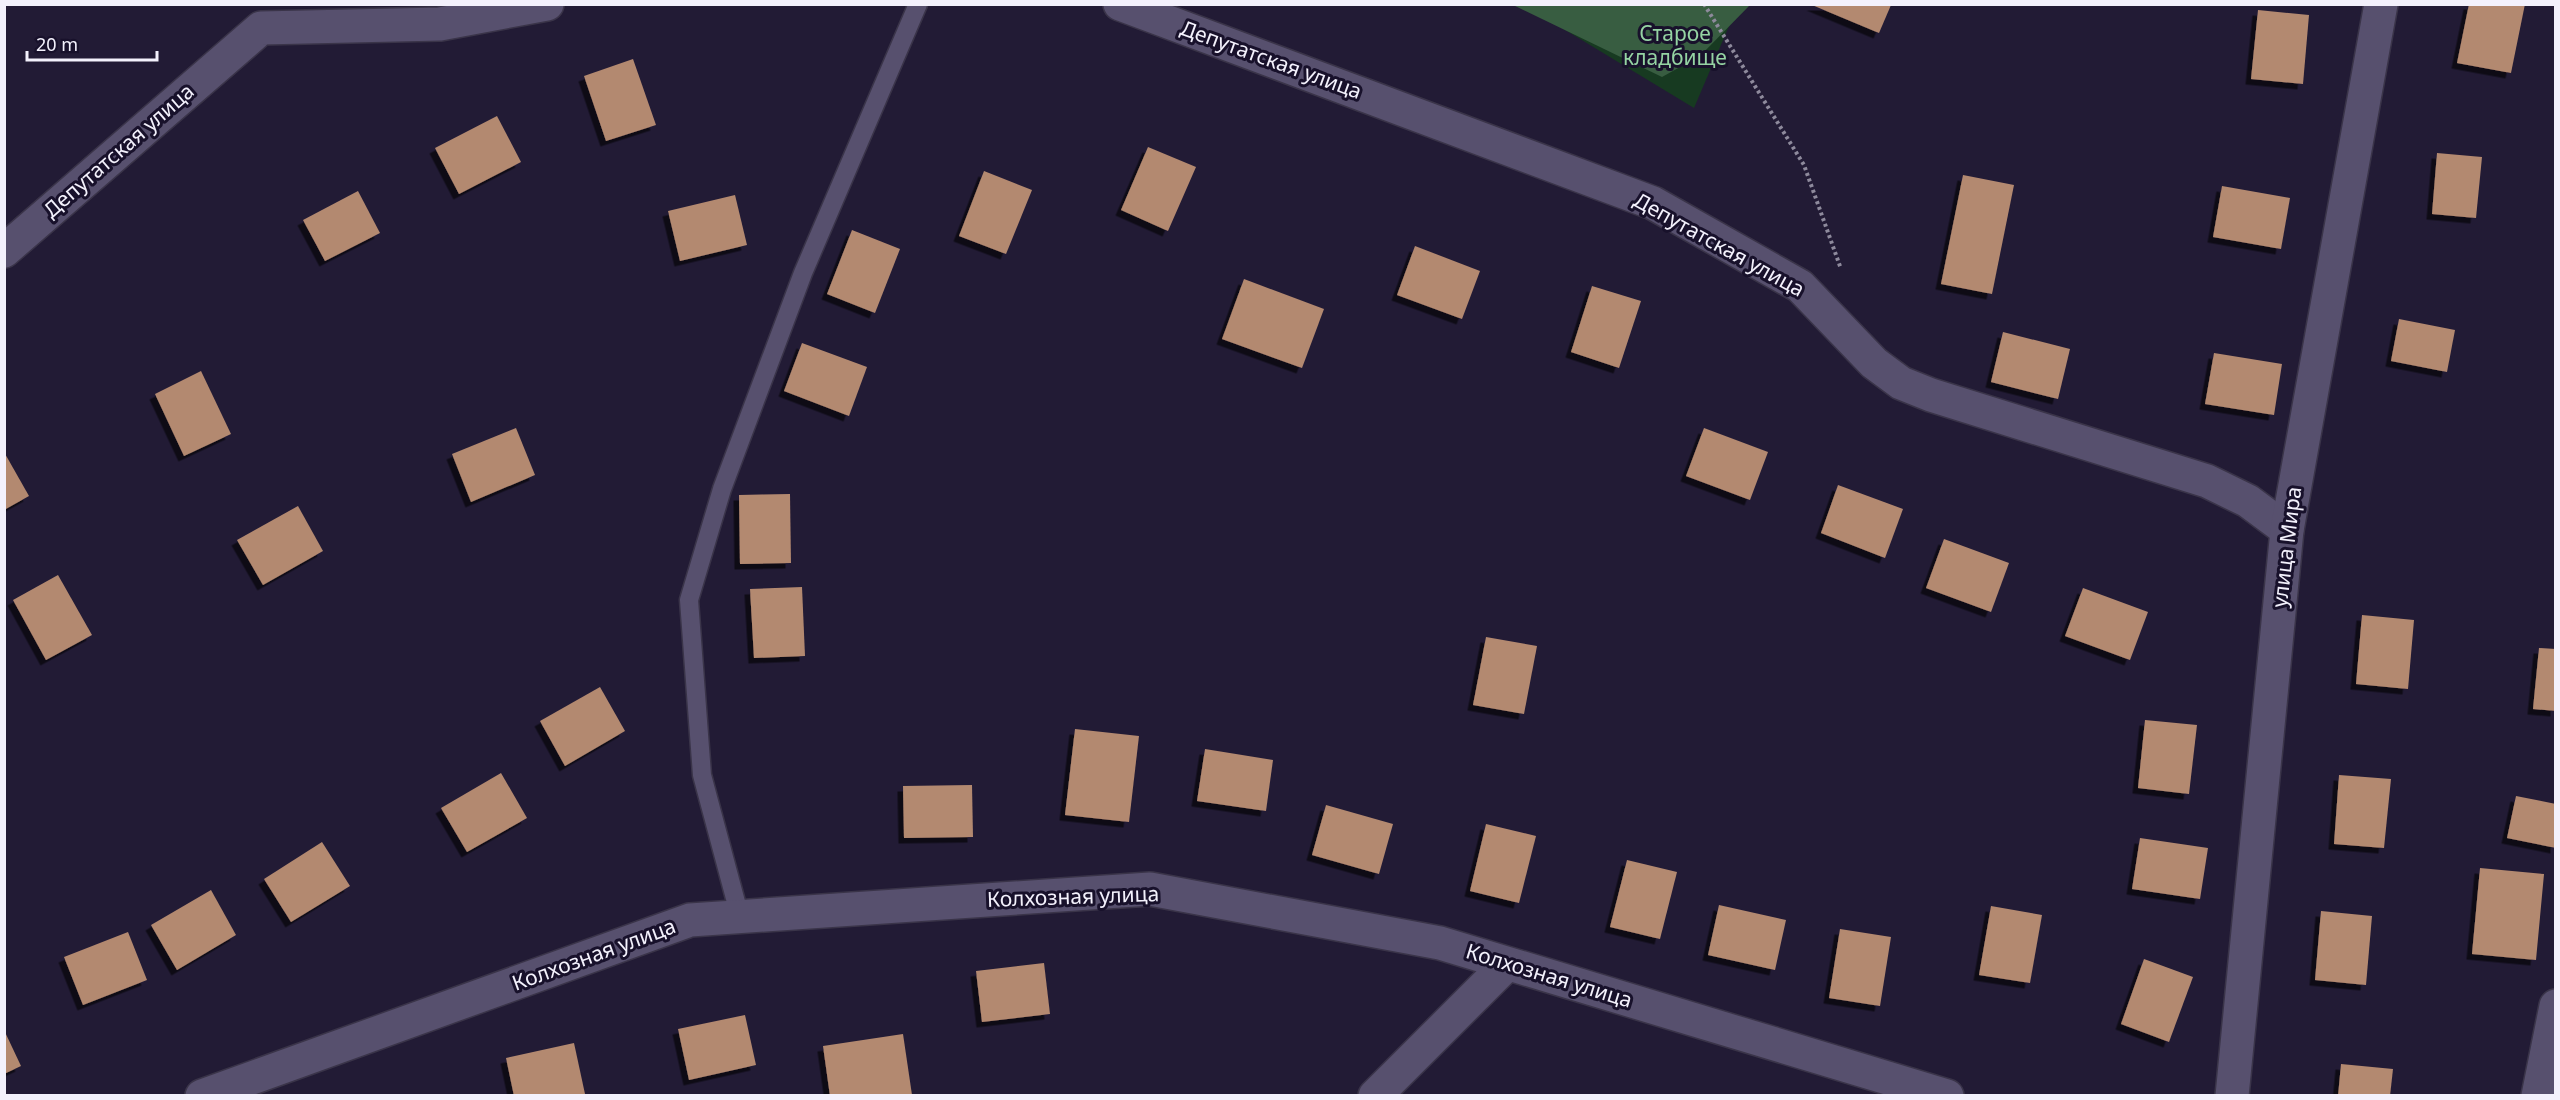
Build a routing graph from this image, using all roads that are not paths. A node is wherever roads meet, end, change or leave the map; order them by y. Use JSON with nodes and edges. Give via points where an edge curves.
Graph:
{"nodes":[{"id":1,"x":547,"y":4,"type":"edge"},
{"id":2,"x":918,"y":4,"type":"edge"},
{"id":3,"x":1120,"y":4,"type":"edge"},
{"id":4,"x":2381,"y":4,"type":"edge"},
{"id":5,"x":4,"y":251,"type":"edge"},
{"id":6,"x":2287,"y":530,"type":"junction"},
{"id":7,"x":740,"y":917,"type":"junction"},
{"id":8,"x":1507,"y":964,"type":"junction"},
{"id":9,"x":2556,"y":1006,"type":"edge"},
{"id":10,"x":243,"y":1089,"type":"edge"},
{"id":11,"x":202,"y":1095,"type":"edge"},
{"id":12,"x":1375,"y":1095,"type":"edge"},
{"id":13,"x":1947,"y":1095,"type":"edge"},
{"id":14,"x":2232,"y":1095,"type":"edge"},
{"id":15,"x":2538,"y":1095,"type":"edge"}],
"edges":[{"from":1,"to":5,"type":"street","name":"Депутатская улица","via":[[440,24],[261,28]]},
{"from":2,"to":7,"type":"lane","via":[[803,273],[722,489],[688,600],[702,774]]},
{"from":3,"to":6,"type":"street","name":"Депутатская улица","via":[[1653,203],[1800,286],[1874,363],[1901,383],[2207,480],[2248,501]]},
{"from":4,"to":6,"type":"street","name":"улица Мира"},
{"from":6,"to":14,"type":"street","name":"улица Мира"},
{"from":7,"to":8,"type":"street","name":"Колхозная улица","via":[[1150,889],[1440,943]]},
{"from":7,"to":10,"type":"street","name":"Колхозная улица","via":[[690,920]]},
{"from":8,"to":12,"type":"street"},
{"from":8,"to":13,"type":"street","name":"Колхозная улица"},
{"from":9,"to":15,"type":"street"},
{"from":10,"to":11,"type":"street","name":"Колхозная улица"}]}
